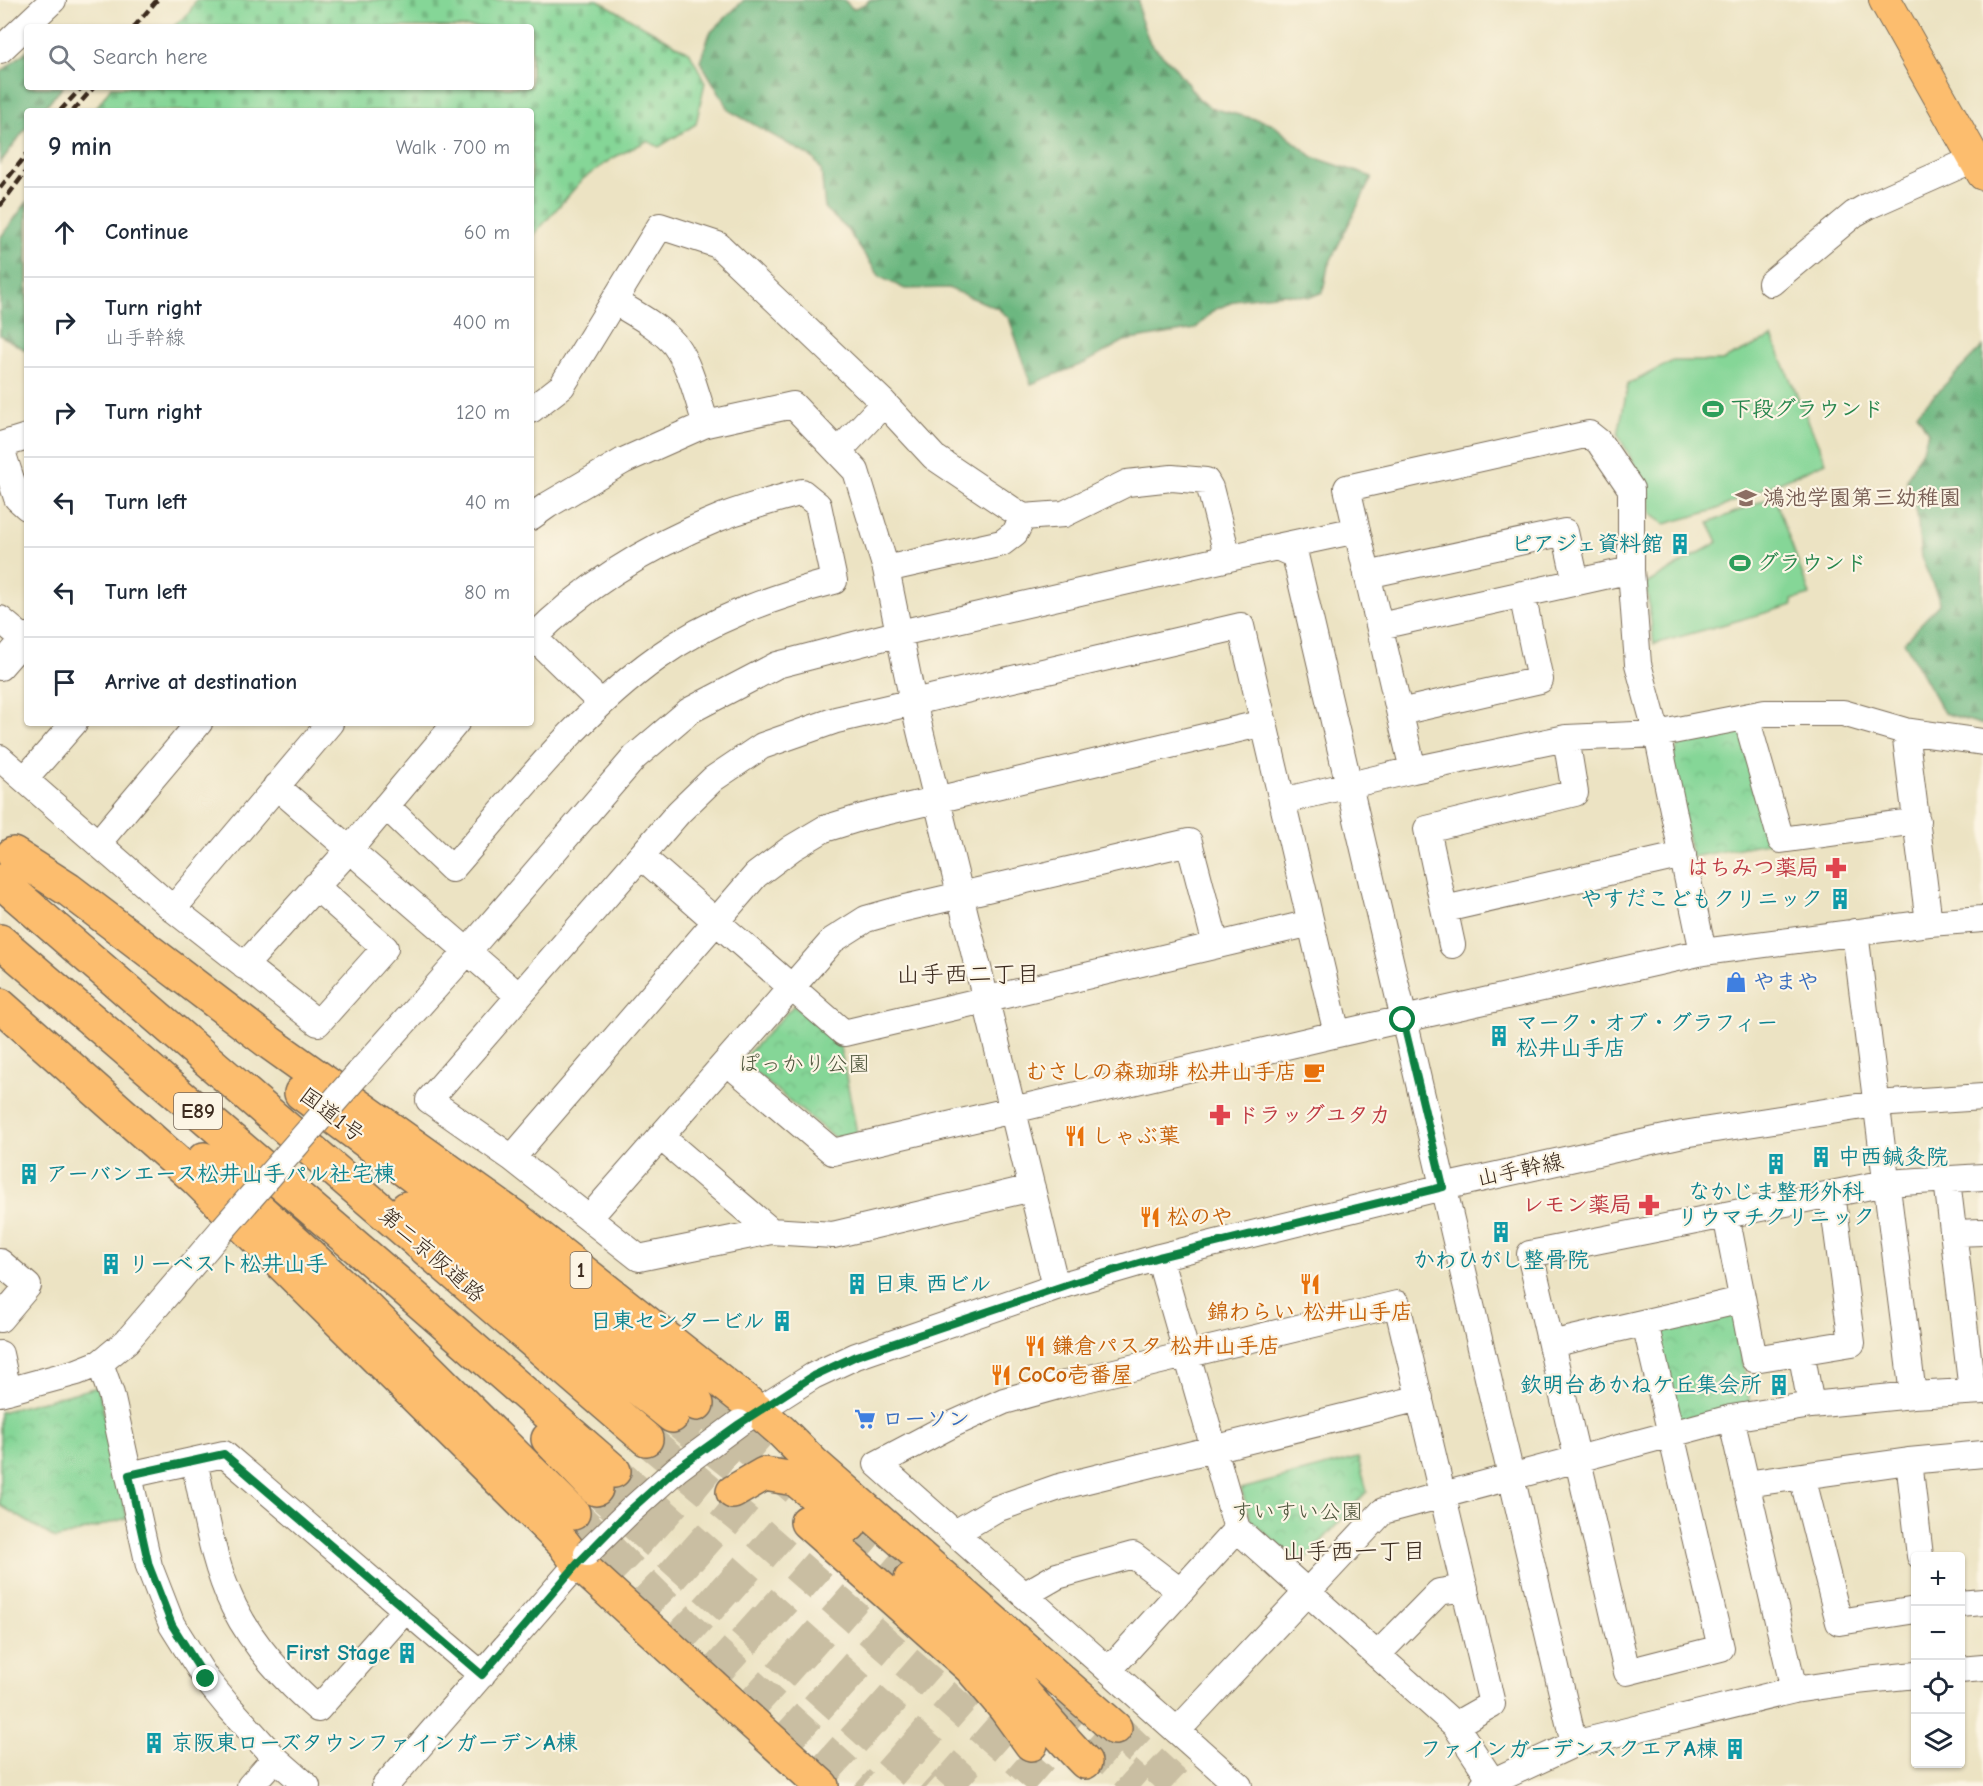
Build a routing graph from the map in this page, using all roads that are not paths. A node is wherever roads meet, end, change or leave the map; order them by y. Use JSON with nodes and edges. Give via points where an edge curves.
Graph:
{"nodes":[{"id":1,"x":53,"y":0,"type":"edge"},
{"id":2,"x":1885,"y":0,"type":"edge"},
{"id":3,"x":28,"y":24,"type":"edge"},
{"id":4,"x":24,"y":27,"type":"edge"},
{"id":5,"x":0,"y":50,"type":"edge"},
{"id":6,"x":1978,"y":166,"type":"edge"},
{"id":7,"x":1771,"y":283,"type":"dead end"},
{"id":8,"x":614,"y":301,"type":"junction"},
{"id":9,"x":884,"y":403,"type":"junction"},
{"id":10,"x":534,"y":408,"type":"edge"},
{"id":11,"x":706,"y":424,"type":"junction"},
{"id":12,"x":24,"y":438,"type":"edge"},
{"id":13,"x":0,"y":445,"type":"edge"},
{"id":14,"x":838,"y":452,"type":"junction"},
{"id":15,"x":24,"y":504,"type":"edge"},
{"id":16,"x":534,"y":515,"type":"edge"},
{"id":17,"x":1023,"y":517,"type":"junction"},
{"id":18,"x":1357,"y":530,"type":"junction"},
{"id":19,"x":1277,"y":547,"type":"junction"},
{"id":20,"x":1228,"y":558,"type":"junction"},
{"id":21,"x":886,"y":569,"type":"junction"},
{"id":22,"x":1631,"y":570,"type":"junction"},
{"id":23,"x":1367,"y":575,"type":"junction"},
{"id":24,"x":1576,"y":582,"type":"junction"},
{"id":25,"x":1522,"y":594,"type":"junction"},
{"id":26,"x":0,"y":619,"type":"edge"},
{"id":27,"x":1380,"y":626,"type":"junction"},
{"id":28,"x":900,"y":633,"type":"junction"},
{"id":29,"x":534,"y":635,"type":"edge"},
{"id":30,"x":24,"y":637,"type":"edge"},
{"id":31,"x":534,"y":639,"type":"edge"},
{"id":32,"x":24,"y":640,"type":"edge"},
{"id":33,"x":0,"y":667,"type":"edge"},
{"id":34,"x":913,"y":702,"type":"junction"},
{"id":35,"x":601,"y":703,"type":"junction"},
{"id":36,"x":1400,"y":712,"type":"junction"},
{"id":37,"x":1746,"y":717,"type":"junction"},
{"id":38,"x":1264,"y":723,"type":"junction"},
{"id":39,"x":71,"y":726,"type":"edge"},
{"id":40,"x":196,"y":726,"type":"edge"},
{"id":41,"x":327,"y":726,"type":"edge"},
{"id":42,"x":453,"y":726,"type":"edge"},
{"id":43,"x":1905,"y":731,"type":"junction"},
{"id":44,"x":1657,"y":734,"type":"junction"},
{"id":45,"x":1566,"y":738,"type":"junction"},
{"id":46,"x":1983,"y":742,"type":"edge"},
{"id":47,"x":0,"y":758,"type":"edge"},
{"id":48,"x":1413,"y":770,"type":"junction"},
{"id":49,"x":25,"y":779,"type":"junction"},
{"id":50,"x":1348,"y":785,"type":"junction"},
{"id":51,"x":276,"y":786,"type":"junction"},
{"id":52,"x":937,"y":800,"type":"junction"},
{"id":53,"x":1282,"y":801,"type":"junction"},
{"id":54,"x":386,"y":806,"type":"junction"},
{"id":55,"x":1917,"y":821,"type":"junction"},
{"id":56,"x":98,"y":843,"type":"junction"},
{"id":57,"x":350,"y":849,"type":"junction"},
{"id":58,"x":1683,"y":855,"type":"junction"},
{"id":59,"x":641,"y":856,"type":"junction"},
{"id":60,"x":4,"y":859,"type":"edge"},
{"id":61,"x":315,"y":886,"type":"junction"},
{"id":62,"x":961,"y":895,"type":"junction"},
{"id":63,"x":173,"y":909,"type":"junction"},
{"id":64,"x":1445,"y":909,"type":"junction"},
{"id":65,"x":1983,"y":919,"type":"edge"},
{"id":66,"x":716,"y":921,"type":"junction"},
{"id":67,"x":1311,"y":923,"type":"junction"},
{"id":68,"x":1929,"y":923,"type":"junction"},
{"id":69,"x":1855,"y":932,"type":"junction"},
{"id":70,"x":0,"y":941,"type":"edge"},
{"id":71,"x":1216,"y":945,"type":"junction"},
{"id":72,"x":1452,"y":945,"type":"dead end"},
{"id":73,"x":468,"y":951,"type":"junction"},
{"id":74,"x":1703,"y":952,"type":"junction"},
{"id":75,"x":244,"y":966,"type":"junction"},
{"id":76,"x":0,"y":983,"type":"edge"},
{"id":77,"x":792,"y":987,"type":"junction"},
{"id":78,"x":519,"y":996,"type":"junction"},
{"id":79,"x":986,"y":1000,"type":"junction"},
{"id":80,"x":0,"y":1005,"type":"edge"},
{"id":81,"x":1403,"y":1020,"type":"junction"},
{"id":82,"x":1337,"y":1034,"type":"junction"},
{"id":83,"x":727,"y":1062,"type":"junction"},
{"id":84,"x":239,"y":1089,"type":"junction"},
{"id":85,"x":1983,"y":1097,"type":"edge"},
{"id":86,"x":1876,"y":1104,"type":"junction"},
{"id":87,"x":1013,"y":1110,"type":"junction"},
{"id":88,"x":660,"y":1137,"type":"junction"},
{"id":89,"x":512,"y":1158,"type":"junction"},
{"id":90,"x":1983,"y":1177,"type":"edge"},
{"id":91,"x":1947,"y":1180,"type":"junction"},
{"id":92,"x":1886,"y":1183,"type":"junction"},
{"id":93,"x":1443,"y":1187,"type":"junction"},
{"id":94,"x":1032,"y":1188,"type":"junction"},
{"id":95,"x":1832,"y":1194,"type":"junction"},
{"id":96,"x":1726,"y":1215,"type":"junction"},
{"id":97,"x":590,"y":1218,"type":"junction"},
{"id":98,"x":771,"y":1231,"type":"junction"},
{"id":99,"x":1983,"y":1232,"type":"edge"},
{"id":100,"x":1953,"y":1233,"type":"junction"},
{"id":101,"x":1159,"y":1257,"type":"junction"},
{"id":102,"x":0,"y":1262,"type":"edge"},
{"id":103,"x":1056,"y":1287,"type":"junction"},
{"id":104,"x":1743,"y":1300,"type":"junction"},
{"id":105,"x":0,"y":1319,"type":"edge"},
{"id":106,"x":1645,"y":1323,"type":"junction"},
{"id":107,"x":1974,"y":1330,"type":"edge"},
{"id":108,"x":1551,"y":1344,"type":"junction"},
{"id":109,"x":1801,"y":1351,"type":"junction"},
{"id":110,"x":0,"y":1353,"type":"edge"},
{"id":111,"x":1187,"y":1355,"type":"junction"},
{"id":112,"x":100,"y":1363,"type":"junction"},
{"id":113,"x":1978,"y":1391,"type":"edge"},
{"id":114,"x":4,"y":1392,"type":"edge"},
{"id":115,"x":1913,"y":1395,"type":"junction"},
{"id":116,"x":1420,"y":1398,"type":"junction"},
{"id":117,"x":1811,"y":1405,"type":"junction"},
{"id":118,"x":748,"y":1417,"type":"junction"},
{"id":119,"x":1731,"y":1418,"type":"junction"},
{"id":120,"x":1671,"y":1435,"type":"junction"},
{"id":121,"x":646,"y":1439,"type":"tunnel mouth"},
{"id":122,"x":1214,"y":1449,"type":"junction"},
{"id":123,"x":1983,"y":1454,"type":"edge"},
{"id":124,"x":1578,"y":1459,"type":"junction"},
{"id":125,"x":194,"y":1461,"type":"junction"},
{"id":126,"x":1909,"y":1461,"type":"junction"},
{"id":127,"x":129,"y":1475,"type":"junction"},
{"id":128,"x":1802,"y":1476,"type":"junction"},
{"id":129,"x":1511,"y":1477,"type":"junction"},
{"id":130,"x":605,"y":1480,"type":"tunnel mouth"},
{"id":131,"x":1746,"y":1484,"type":"junction"},
{"id":132,"x":733,"y":1492,"type":"dead end"},
{"id":133,"x":1443,"y":1495,"type":"junction"},
{"id":134,"x":573,"y":1513,"type":"tunnel mouth"},
{"id":135,"x":807,"y":1522,"type":"dead end"},
{"id":136,"x":1237,"y":1529,"type":"junction"},
{"id":137,"x":955,"y":1533,"type":"junction"},
{"id":138,"x":1919,"y":1552,"type":"edge"},
{"id":139,"x":583,"y":1558,"type":"junction"},
{"id":140,"x":1465,"y":1588,"type":"junction"},
{"id":141,"x":1180,"y":1591,"type":"junction"},
{"id":142,"x":1307,"y":1592,"type":"junction"},
{"id":143,"x":1024,"y":1595,"type":"junction"},
{"id":144,"x":1983,"y":1602,"type":"edge"},
{"id":145,"x":1965,"y":1604,"type":"edge"},
{"id":146,"x":405,"y":1610,"type":"junction"},
{"id":147,"x":1911,"y":1611,"type":"edge"},
{"id":148,"x":1377,"y":1655,"type":"junction"},
{"id":149,"x":1983,"y":1668,"type":"edge"},
{"id":150,"x":1109,"y":1670,"type":"junction"},
{"id":151,"x":1965,"y":1670,"type":"edge"},
{"id":152,"x":482,"y":1675,"type":"junction"},
{"id":153,"x":1911,"y":1675,"type":"edge"},
{"id":154,"x":1794,"y":1690,"type":"junction"},
{"id":155,"x":1455,"y":1725,"type":"junction"},
{"id":156,"x":1115,"y":1728,"type":"tunnel mouth"},
{"id":157,"x":1178,"y":1731,"type":"junction"},
{"id":158,"x":1031,"y":1744,"type":"dead end"},
{"id":159,"x":1574,"y":1744,"type":"junction"},
{"id":160,"x":275,"y":1758,"type":"junction"},
{"id":161,"x":1085,"y":1762,"type":"dead end"},
{"id":162,"x":1487,"y":1783,"type":"edge"},
{"id":163,"x":250,"y":1786,"type":"edge"},
{"id":164,"x":307,"y":1786,"type":"edge"},
{"id":165,"x":385,"y":1786,"type":"edge"},
{"id":166,"x":822,"y":1786,"type":"edge"},
{"id":167,"x":1239,"y":1786,"type":"edge"}],
"edges":[{"from":1,"to":3,"type":"street"},
{"from":2,"to":6,"type":"main road"},
{"from":4,"to":5,"type":"street"},
{"from":6,"to":7,"type":"street","via":[[1868,206]]},
{"from":8,"to":9,"type":"street","via":[[660,226],[718,245]]},
{"from":8,"to":10,"type":"street","via":[[562,386]]},
{"from":8,"to":11,"type":"street","via":[[650,322],[674,345],[686,365]]},
{"from":9,"to":14,"type":"street"},
{"from":9,"to":17,"type":"street","via":[[933,457]]},
{"from":11,"to":14,"type":"street","via":[[792,405]]},
{"from":11,"to":16,"type":"street","via":[[623,461]]},
{"from":12,"to":13,"type":"street"},
{"from":13,"to":15,"type":"street","via":[[17,498]]},
{"from":14,"to":21,"type":"street","via":[[856,471]]},
{"from":17,"to":20,"type":"street","via":[[1064,514],[1127,483],[1172,478],[1206,481]]},
{"from":17,"to":21,"type":"street","via":[[1015,533],[1002,543]]},
{"from":18,"to":19,"type":"street"},
{"from":18,"to":22,"type":"street","via":[[1347,488],[1588,434],[1599,442],[1631,489]]},
{"from":18,"to":23,"type":"street"},
{"from":19,"to":20,"type":"street"},
{"from":19,"to":50,"type":"street","via":[[1295,555]]},
{"from":20,"to":28,"type":"street"},
{"from":21,"to":28,"type":"street"},
{"from":22,"to":24,"type":"street"},
{"from":22,"to":44,"type":"street","via":[[1638,664]]},
{"from":23,"to":24,"type":"street","via":[[1565,532]]},
{"from":23,"to":27,"type":"street"},
{"from":24,"to":25,"type":"street"},
{"from":25,"to":27,"type":"street"},
{"from":25,"to":36,"type":"street","via":[[1540,680]]},
{"from":26,"to":30,"type":"street"},
{"from":27,"to":36,"type":"street"},
{"from":28,"to":34,"type":"street"},
{"from":28,"to":73,"type":"street","via":[[777,665],[688,711],[635,757]]},
{"from":29,"to":35,"type":"street","via":[[599,581],[667,541],[720,518],[802,492],[818,505],[834,581],[755,605],[711,625],[659,656]]},
{"from":31,"to":35,"type":"street"},
{"from":32,"to":33,"type":"street"},
{"from":34,"to":38,"type":"street","via":[[1242,626]]},
{"from":34,"to":52,"type":"street"},
{"from":34,"to":59,"type":"street","via":[[836,720],[762,746],[714,779]]},
{"from":35,"to":54,"type":"street","via":[[452,869]]},
{"from":36,"to":48,"type":"street"},
{"from":37,"to":43,"type":"street","via":[[1765,713],[1843,713]]},
{"from":37,"to":44,"type":"street"},
{"from":37,"to":55,"type":"street","via":[[1781,840]]},
{"from":38,"to":52,"type":"street"},
{"from":38,"to":53,"type":"street"},
{"from":39,"to":49,"type":"street"},
{"from":40,"to":56,"type":"street"},
{"from":41,"to":51,"type":"street"},
{"from":42,"to":54,"type":"street"},
{"from":43,"to":46,"type":"street"},
{"from":43,"to":55,"type":"street"},
{"from":44,"to":45,"type":"street"},
{"from":44,"to":58,"type":"street"},
{"from":45,"to":48,"type":"street"},
{"from":45,"to":64,"type":"street","via":[[1575,793],[1427,829]]},
{"from":47,"to":49,"type":"street"},
{"from":48,"to":50,"type":"street"},
{"from":49,"to":56,"type":"street"},
{"from":50,"to":53,"type":"street"},
{"from":50,"to":81,"type":"street"},
{"from":51,"to":57,"type":"street"},
{"from":51,"to":63,"type":"street"},
{"from":52,"to":62,"type":"street"},
{"from":52,"to":66,"type":"street","via":[[824,830],[756,875]]},
{"from":53,"to":67,"type":"street"},
{"from":54,"to":57,"type":"street"},
{"from":55,"to":68,"type":"street"},
{"from":56,"to":63,"type":"street"},
{"from":57,"to":61,"type":"street"},
{"from":57,"to":73,"type":"street"},
{"from":58,"to":64,"type":"street"},
{"from":58,"to":74,"type":"street"},
{"from":59,"to":66,"type":"street"},
{"from":59,"to":78,"type":"street"},
{"from":60,"to":84,"type":"highway","name":"第二京阪道路","number":"E89"},
{"from":60,"to":84,"type":"highway","name":"国道1号","number":"1","via":[[210,1025],[510,1248],[684,1410]]},
{"from":60,"to":118,"type":"highway","number":"1","via":[[69,890],[270,1043],[514,1217]]},
{"from":61,"to":75,"type":"street"},
{"from":61,"to":75,"type":"street","via":[[385,948],[318,1023]]},
{"from":62,"to":71,"type":"street","via":[[1189,842]]},
{"from":62,"to":77,"type":"street","via":[[866,919],[833,940]]},
{"from":62,"to":79,"type":"street"},
{"from":63,"to":75,"type":"street"},
{"from":64,"to":72,"type":"street"},
{"from":65,"to":68,"type":"street"},
{"from":66,"to":77,"type":"street"},
{"from":66,"to":89,"type":"street"},
{"from":67,"to":71,"type":"street"},
{"from":67,"to":82,"type":"street"},
{"from":68,"to":69,"type":"street"},
{"from":69,"to":74,"type":"street"},
{"from":69,"to":86,"type":"street"},
{"from":70,"to":130,"type":"highway","name":"第二京阪道路","number":"E89","via":[[397,1282]]},
{"from":71,"to":79,"type":"street"},
{"from":73,"to":78,"type":"street"},
{"from":73,"to":112,"type":"street","bridge":true,"via":[[127,1341]]},
{"from":74,"to":81,"type":"street"},
{"from":76,"to":134,"type":"highway","via":[[232,1182],[364,1305]]},
{"from":77,"to":79,"type":"street","via":[[844,1033]]},
{"from":77,"to":83,"type":"street"},
{"from":78,"to":89,"type":"street","via":[[429,1100]]},
{"from":79,"to":87,"type":"street"},
{"from":80,"to":139,"type":"highway","via":[[196,1179],[563,1543]]},
{"from":81,"to":82,"type":"street"},
{"from":81,"to":93,"type":"street"},
{"from":82,"to":87,"type":"street"},
{"from":83,"to":87,"type":"street","via":[[833,1152]]},
{"from":83,"to":88,"type":"street"},
{"from":84,"to":121,"type":"highway","name":"第二京阪道路","number":"E89"},
{"from":85,"to":86,"type":"street","name":"山手幹線"},
{"from":86,"to":92,"type":"street"},
{"from":86,"to":93,"type":"street","name":"山手幹線","via":[[1683,1134]]},
{"from":87,"to":94,"type":"street"},
{"from":88,"to":97,"type":"street"},
{"from":88,"to":98,"type":"street"},
{"from":89,"to":97,"type":"street"},
{"from":90,"to":91,"type":"street"},
{"from":91,"to":92,"type":"street"},
{"from":91,"to":100,"type":"street"},
{"from":92,"to":95,"type":"street"},
{"from":92,"to":115,"type":"street"},
{"from":93,"to":101,"type":"street","name":"山手幹線"},
{"from":93,"to":129,"type":"street"},
{"from":94,"to":98,"type":"street","via":[[833,1235]]},
{"from":94,"to":103,"type":"street"},
{"from":95,"to":96,"type":"street"},
{"from":95,"to":109,"type":"street","via":[[1852,1343]]},
{"from":96,"to":104,"type":"street"},
{"from":96,"to":108,"type":"street","via":[[1530,1254]]},
{"from":97,"to":98,"type":"street","via":[[639,1258]]},
{"from":99,"to":100,"type":"street"},
{"from":100,"to":107,"type":"street"},
{"from":101,"to":103,"type":"street","name":"山手幹線"},
{"from":101,"to":111,"type":"street"},
{"from":102,"to":105,"type":"street","via":[[28,1286]]},
{"from":103,"to":118,"type":"street","name":"山手幹線","via":[[856,1356],[813,1376]]},
{"from":104,"to":106,"type":"street"},
{"from":104,"to":109,"type":"street","via":[[1754,1359]]},
{"from":106,"to":108,"type":"street"},
{"from":106,"to":120,"type":"street"},
{"from":107,"to":113,"type":"street"},
{"from":108,"to":124,"type":"street"},
{"from":109,"to":117,"type":"street"},
{"from":110,"to":114,"type":"street"},
{"from":111,"to":116,"type":"street","via":[[1397,1304]]},
{"from":111,"to":122,"type":"street"},
{"from":111,"to":137,"type":"street","via":[[1004,1401],[877,1464]]},
{"from":112,"to":114,"type":"street"},
{"from":112,"to":127,"type":"street"},
{"from":113,"to":115,"type":"street"},
{"from":115,"to":117,"type":"street"},
{"from":116,"to":122,"type":"street"},
{"from":116,"to":133,"type":"street"},
{"from":117,"to":119,"type":"street"},
{"from":118,"to":139,"type":"street","name":"山手幹線","bridge":true,"via":[[676,1469]]},
{"from":118,"to":156,"type":"highway","number":"1","via":[[781,1431]]},
{"from":119,"to":120,"type":"street"},
{"from":119,"to":131,"type":"street"},
{"from":120,"to":124,"type":"street"},
{"from":120,"to":124,"type":"street","via":[[1721,1648],[1628,1672]]},
{"from":122,"to":136,"type":"street"},
{"from":122,"to":137,"type":"street","via":[[1059,1487],[996,1509]]},
{"from":123,"to":126,"type":"street"},
{"from":124,"to":129,"type":"street"},
{"from":125,"to":127,"type":"street"},
{"from":125,"to":146,"type":"street","via":[[224,1454]]},
{"from":125,"to":146,"type":"street","via":[[216,1559],[234,1607],[265,1655],[293,1688],[318,1709]]},
{"from":126,"to":128,"type":"street"},
{"from":126,"to":138,"type":"street"},
{"from":127,"to":160,"type":"street","via":[[149,1566],[172,1625],[206,1679]]},
{"from":128,"to":131,"type":"street"},
{"from":128,"to":147,"type":"street","via":[[1839,1622]]},
{"from":129,"to":133,"type":"street"},
{"from":129,"to":159,"type":"street"},
{"from":131,"to":154,"type":"street"},
{"from":132,"to":161,"type":"highway","via":[[764,1474],[795,1479],[955,1618]]},
{"from":133,"to":140,"type":"street"},
{"from":133,"to":142,"type":"street","via":[[1383,1510]]},
{"from":135,"to":158,"type":"highway","via":[[970,1668]]},
{"from":136,"to":141,"type":"street"},
{"from":136,"to":142,"type":"street"},
{"from":137,"to":143,"type":"street"},
{"from":139,"to":152,"type":"street","name":"山手幹線"},
{"from":139,"to":166,"type":"highway"},
{"from":140,"to":148,"type":"street","via":[[1439,1592]]},
{"from":140,"to":155,"type":"street","via":[[1492,1704]]},
{"from":141,"to":143,"type":"street","via":[[1133,1555],[1057,1576]]},
{"from":141,"to":150,"type":"street"},
{"from":142,"to":148,"type":"street"},
{"from":142,"to":157,"type":"street"},
{"from":143,"to":150,"type":"street"},
{"from":144,"to":145,"type":"street"},
{"from":146,"to":152,"type":"street"},
{"from":148,"to":155,"type":"street"},
{"from":149,"to":151,"type":"street"},
{"from":150,"to":157,"type":"street"},
{"from":152,"to":165,"type":"street","name":"山手幹線"},
{"from":153,"to":154,"type":"street"},
{"from":154,"to":159,"type":"street"},
{"from":155,"to":162,"type":"street"},
{"from":157,"to":167,"type":"street"},
{"from":159,"to":162,"type":"street"},
{"from":160,"to":163,"type":"street"},
{"from":160,"to":164,"type":"street"}]}
